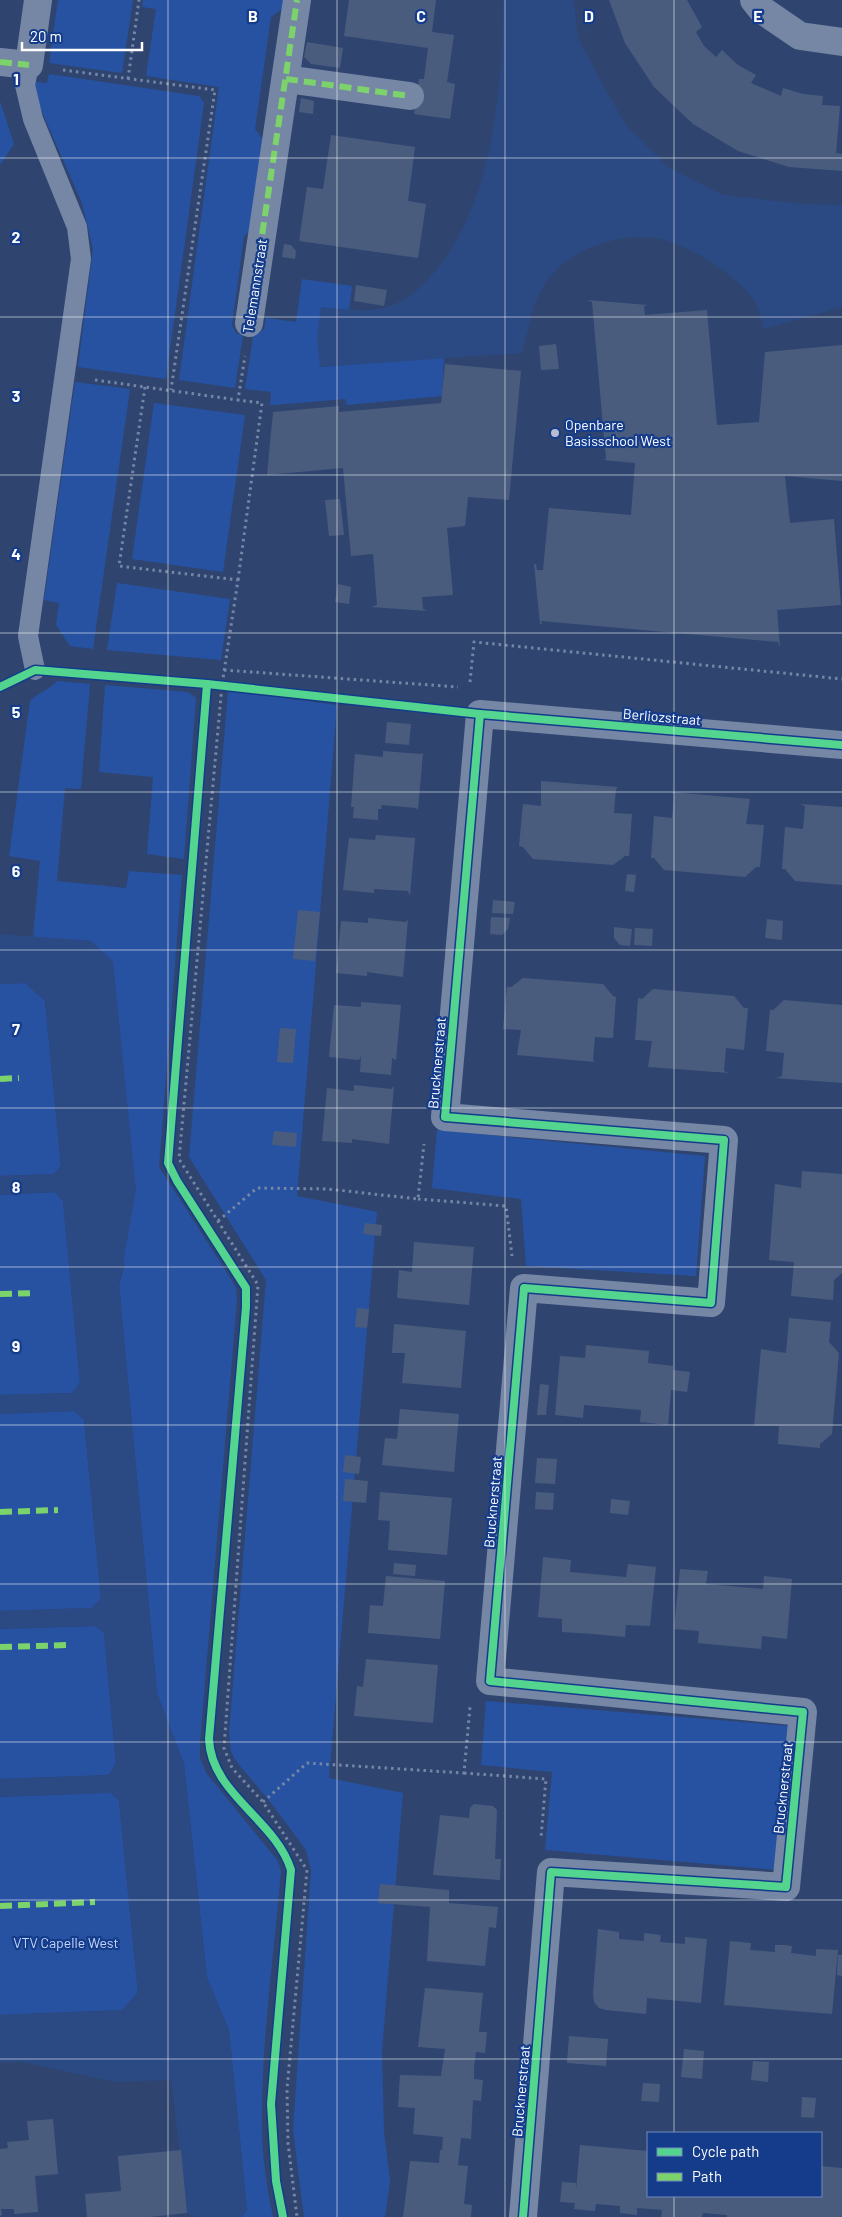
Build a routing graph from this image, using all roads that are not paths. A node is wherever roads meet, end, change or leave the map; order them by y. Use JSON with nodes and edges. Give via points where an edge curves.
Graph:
{"nodes":[{"id":1,"x":38,"y":0,"type":"edge"},
{"id":2,"x":297,"y":0,"type":"edge"},
{"id":3,"x":754,"y":0,"type":"edge"},
{"id":4,"x":842,"y":42,"type":"edge"},
{"id":5,"x":0,"y":62,"type":"edge"},
{"id":6,"x":29,"y":65,"type":"junction"},
{"id":7,"x":286,"y":79,"type":"junction"},
{"id":8,"x":410,"y":96,"type":"dead end"},
{"id":9,"x":249,"y":324,"type":"road end"},
{"id":10,"x":35,"y":670,"type":"dead end"},
{"id":11,"x":473,"y":713,"type":"joint"},
{"id":12,"x":842,"y":746,"type":"edge"},
{"id":13,"x":523,"y":2217,"type":"edge"}],
"edges":[{"from":1,"to":6,"type":"street"},
{"from":2,"to":7,"type":"street","name":"Telemannstraat"},
{"from":3,"to":4,"type":"street","via":[[762,10],[800,36]]},
{"from":5,"to":6,"type":"street"},
{"from":6,"to":10,"type":"lane","via":[[25,85],[33,119],[77,226],[81,259],[28,636]]},
{"from":7,"to":8,"type":"street"},
{"from":7,"to":9,"type":"street","name":"Telemannstraat"},
{"from":11,"to":12,"type":"street","name":"Berliozstraat"},
{"from":11,"to":13,"type":"street","name":"Brucknerstraat","via":[[445,1117],[724,1140],[711,1303],[524,1288],[490,1681],[803,1712],[786,1887],[551,1872]]}]}
